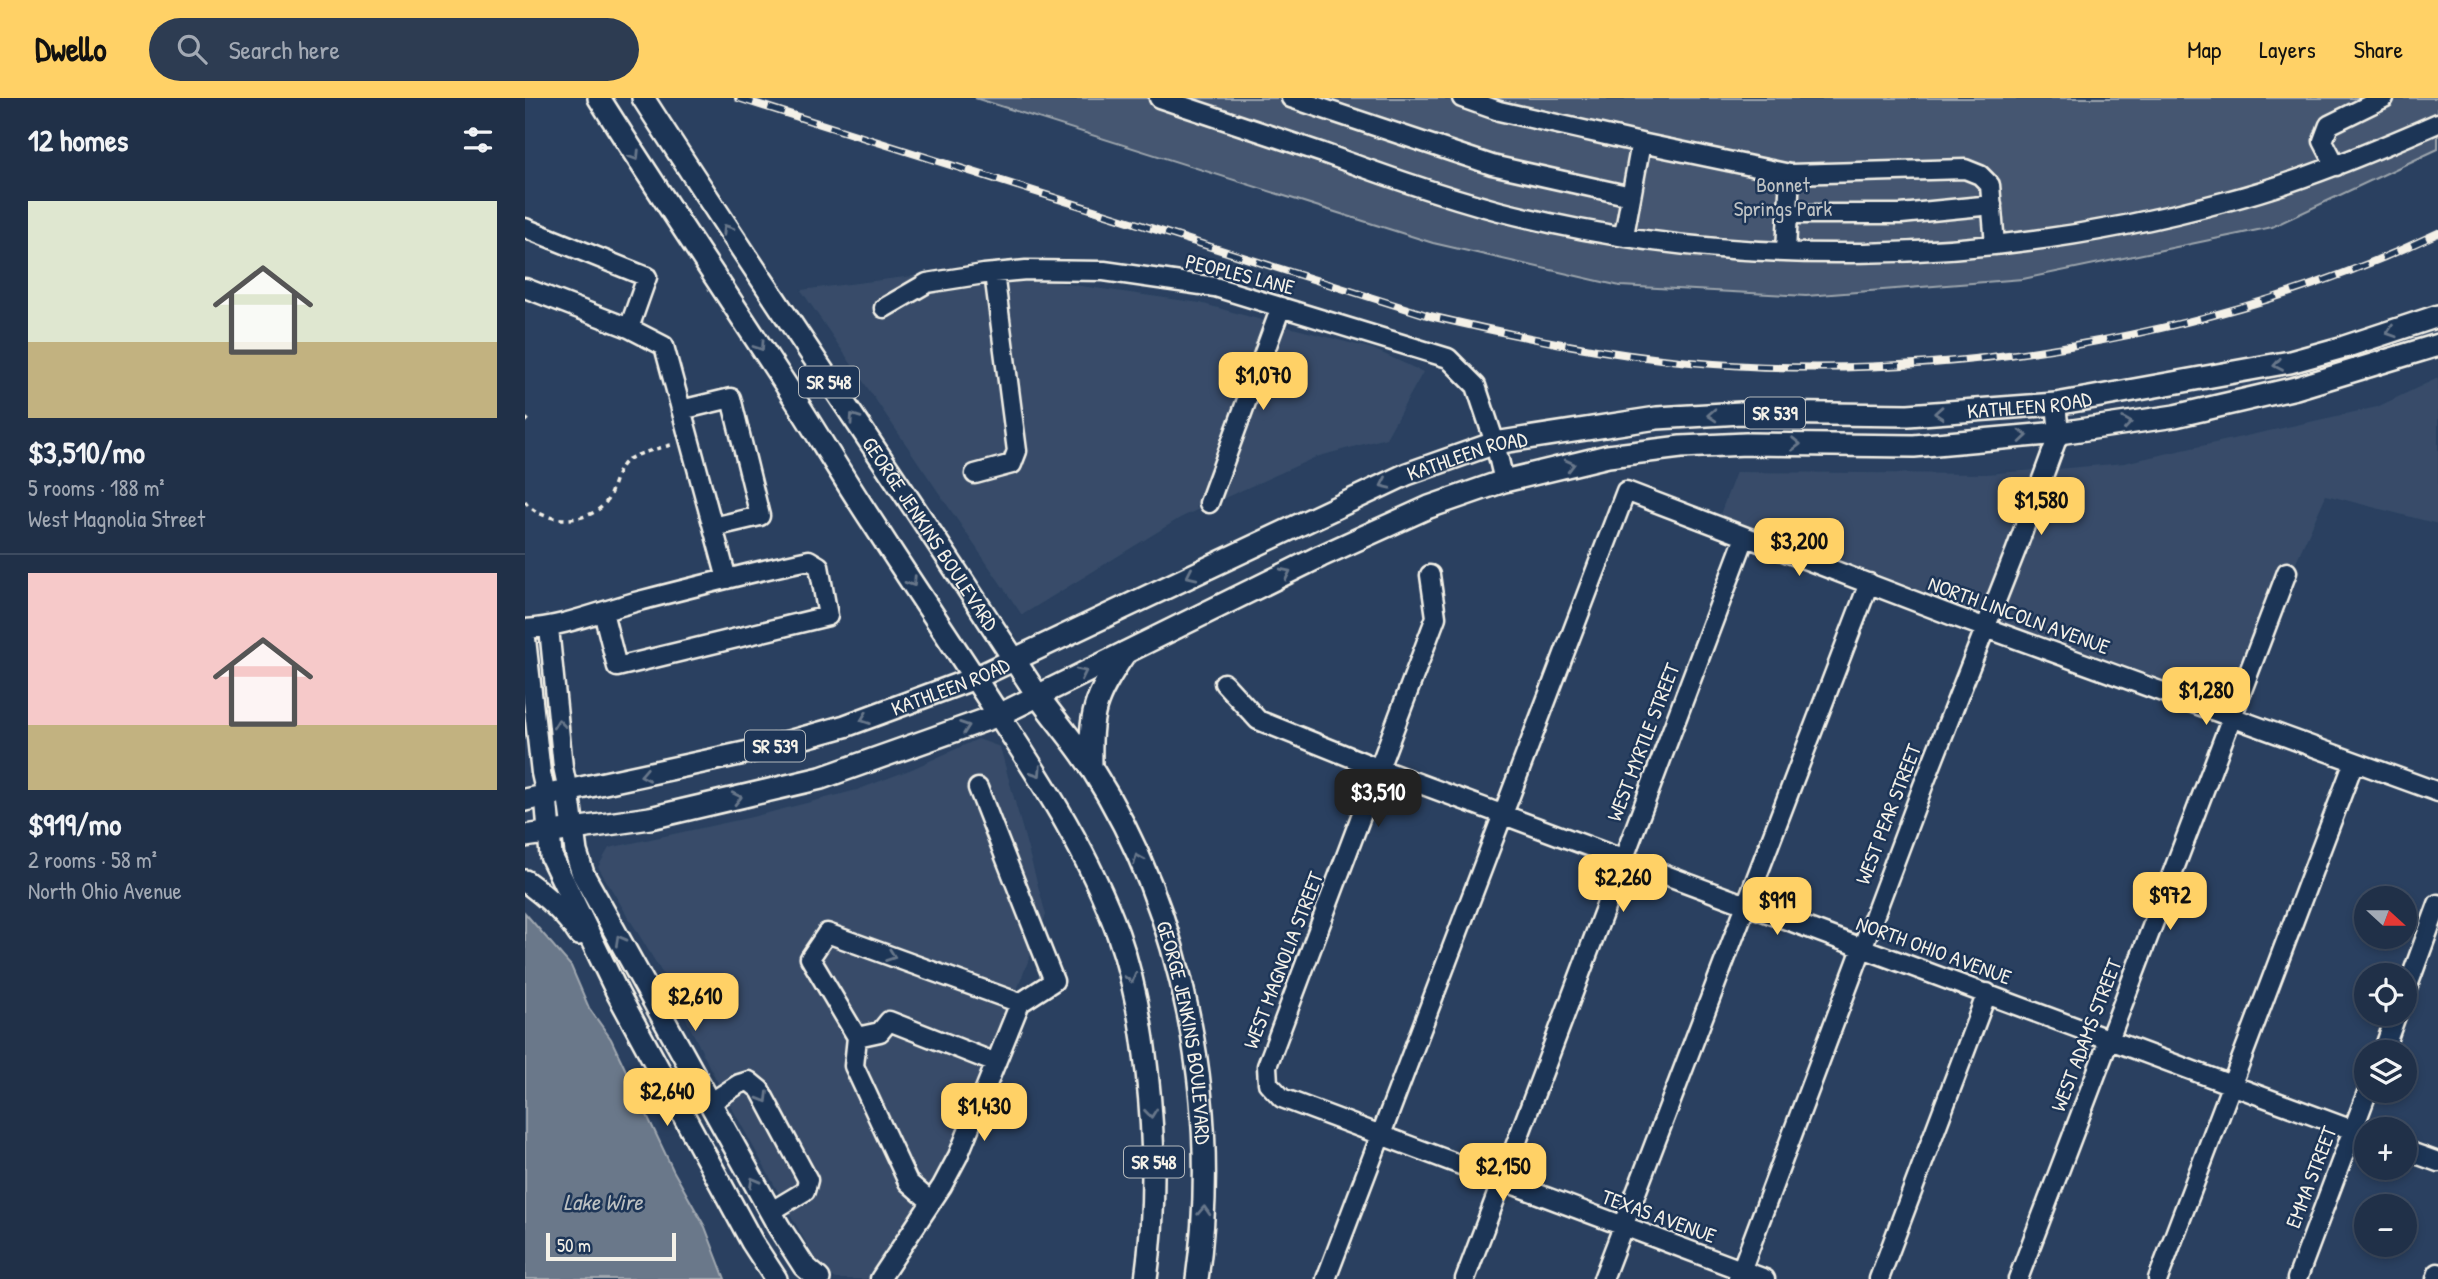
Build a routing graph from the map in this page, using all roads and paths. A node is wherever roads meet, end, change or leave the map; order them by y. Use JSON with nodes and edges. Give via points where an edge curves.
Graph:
{"nodes":[{"id":1,"x":599,"y":98,"type":"edge"},
{"id":2,"x":1159,"y":98,"type":"edge"},
{"id":3,"x":1291,"y":98,"type":"edge"},
{"id":4,"x":1462,"y":98,"type":"edge"},
{"id":5,"x":1502,"y":98,"type":"edge"},
{"id":6,"x":2384,"y":98,"type":"edge"},
{"id":7,"x":645,"y":101,"type":"edge"},
{"id":8,"x":1195,"y":104,"type":"edge"},
{"id":9,"x":1515,"y":114,"type":"junction"},
{"id":10,"x":2438,"y":123,"type":"edge"},
{"id":11,"x":1641,"y":144,"type":"junction"},
{"id":12,"x":2336,"y":166,"type":"junction"},
{"id":13,"x":1790,"y":174,"type":"junction"},
{"id":14,"x":1631,"y":196,"type":"junction"},
{"id":15,"x":1992,"y":205,"type":"junction"},
{"id":16,"x":1788,"y":214,"type":"junction"},
{"id":17,"x":525,"y":228,"type":"edge"},
{"id":18,"x":1624,"y":235,"type":"junction"},
{"id":19,"x":1995,"y":246,"type":"junction"},
{"id":20,"x":1787,"y":251,"type":"junction"},
{"id":21,"x":994,"y":273,"type":"junction"},
{"id":22,"x":525,"y":288,"type":"edge"},
{"id":23,"x":1281,"y":307,"type":"junction"},
{"id":24,"x":884,"y":308,"type":"dead end"},
{"id":25,"x":2438,"y":316,"type":"edge"},
{"id":26,"x":629,"y":328,"type":"junction"},
{"id":27,"x":2438,"y":345,"type":"edge"},
{"id":28,"x":2056,"y":404,"type":"junction"},
{"id":29,"x":681,"y":410,"type":"junction"},
{"id":30,"x":530,"y":418,"type":"dead end"},
{"id":31,"x":525,"y":422,"type":"edge"},
{"id":32,"x":2059,"y":433,"type":"junction"},
{"id":33,"x":689,"y":440,"type":"junction"},
{"id":34,"x":1495,"y":443,"type":"junction"},
{"id":35,"x":975,"y":474,"type":"dead end"},
{"id":36,"x":1504,"y":481,"type":"junction"},
{"id":37,"x":525,"y":501,"type":"edge"},
{"id":38,"x":1209,"y":503,"type":"dead end"},
{"id":39,"x":713,"y":527,"type":"junction"},
{"id":40,"x":1745,"y":537,"type":"junction"},
{"id":41,"x":2287,"y":572,"type":"dead end"},
{"id":42,"x":1430,"y":575,"type":"dead end"},
{"id":43,"x":727,"y":579,"type":"junction"},
{"id":44,"x":1869,"y":583,"type":"junction"},
{"id":45,"x":603,"y":612,"type":"junction"},
{"id":46,"x":1986,"y":626,"type":"junction"},
{"id":47,"x":549,"y":628,"type":"junction"},
{"id":48,"x":525,"y":629,"type":"edge"},
{"id":49,"x":1126,"y":652,"type":"junction"},
{"id":50,"x":1014,"y":658,"type":"junction"},
{"id":51,"x":975,"y":678,"type":"junction"},
{"id":52,"x":1224,"y":683,"type":"dead end"},
{"id":53,"x":1038,"y":695,"type":"junction"},
{"id":54,"x":999,"y":715,"type":"junction"},
{"id":55,"x":2232,"y":716,"type":"junction"},
{"id":56,"x":2354,"y":762,"type":"junction"},
{"id":57,"x":1091,"y":768,"type":"junction"},
{"id":58,"x":1380,"y":769,"type":"junction"},
{"id":59,"x":978,"y":788,"type":"dead end"},
{"id":60,"x":568,"y":791,"type":"junction"},
{"id":61,"x":2438,"y":792,"type":"edge"},
{"id":62,"x":535,"y":797,"type":"edge"},
{"id":63,"x":1502,"y":814,"type":"junction"},
{"id":64,"x":573,"y":830,"type":"junction"},
{"id":65,"x":550,"y":831,"type":"junction"},
{"id":66,"x":525,"y":836,"type":"edge"},
{"id":67,"x":1623,"y":860,"type":"junction"},
{"id":68,"x":525,"y":881,"type":"edge"},
{"id":69,"x":2438,"y":904,"type":"edge"},
{"id":70,"x":1745,"y":905,"type":"junction"},
{"id":71,"x":1862,"y":947,"type":"junction"},
{"id":72,"x":2416,"y":963,"type":"edge"},
{"id":73,"x":1987,"y":993,"type":"junction"},
{"id":74,"x":618,"y":994,"type":"junction"},
{"id":75,"x":1020,"y":1003,"type":"junction"},
{"id":76,"x":857,"y":1037,"type":"junction"},
{"id":77,"x":2108,"y":1039,"type":"junction"},
{"id":78,"x":996,"y":1063,"type":"junction"},
{"id":79,"x":1268,"y":1083,"type":"joint"},
{"id":80,"x":2232,"y":1085,"type":"junction"},
{"id":81,"x":710,"y":1103,"type":"junction"},
{"id":82,"x":2354,"y":1131,"type":"edge"},
{"id":83,"x":1380,"y":1135,"type":"junction"},
{"id":84,"x":2354,"y":1147,"type":"edge"},
{"id":85,"x":2417,"y":1154,"type":"edge"},
{"id":86,"x":2438,"y":1162,"type":"edge"},
{"id":87,"x":1501,"y":1182,"type":"junction"},
{"id":88,"x":931,"y":1202,"type":"junction"},
{"id":89,"x":770,"y":1212,"type":"junction"},
{"id":90,"x":1622,"y":1227,"type":"junction"},
{"id":91,"x":752,"y":1242,"type":"junction"},
{"id":92,"x":2438,"y":1273,"type":"edge"},
{"id":93,"x":1739,"y":1275,"type":"edge"},
{"id":94,"x":766,"y":1279,"type":"edge"},
{"id":95,"x":776,"y":1279,"type":"edge"},
{"id":96,"x":819,"y":1279,"type":"edge"},
{"id":97,"x":880,"y":1279,"type":"edge"},
{"id":98,"x":1146,"y":1279,"type":"edge"},
{"id":99,"x":1197,"y":1279,"type":"edge"},
{"id":100,"x":1325,"y":1279,"type":"edge"},
{"id":101,"x":1465,"y":1279,"type":"edge"},
{"id":102,"x":1603,"y":1279,"type":"edge"},
{"id":103,"x":1765,"y":1279,"type":"edge"},
{"id":104,"x":1879,"y":1279,"type":"edge"},
{"id":105,"x":2018,"y":1279,"type":"edge"},
{"id":106,"x":2158,"y":1279,"type":"edge"},
{"id":107,"x":2297,"y":1279,"type":"edge"},
{"id":108,"x":2436,"y":1279,"type":"edge"}],
"edges":[{"from":1,"to":51,"type":"main road","name":"GEORGE JENKINS BOULEVARD","number":"SR 548","one_way":true},
{"from":2,"to":8,"type":"street"},
{"from":3,"to":14,"type":"street","via":[[1492,165]]},
{"from":4,"to":9,"type":"street"},
{"from":5,"to":9,"type":"street"},
{"from":6,"to":12,"type":"street","via":[[2329,125],[2323,141]]},
{"from":50,"to":7,"type":"main road","name":"GEORGE JENKINS BOULEVARD","number":"SR 548","one_way":true},
{"from":8,"to":18,"type":"street","via":[[1404,182],[1499,211]]},
{"from":9,"to":11,"type":"street"},
{"from":10,"to":12,"type":"street"},
{"from":11,"to":13,"type":"street"},
{"from":11,"to":14,"type":"street"},
{"from":12,"to":19,"type":"street","via":[[2174,214]]},
{"from":13,"to":15,"type":"street","via":[[1965,169],[1990,185]]},
{"from":13,"to":16,"type":"street"},
{"from":14,"to":18,"type":"street"},
{"from":15,"to":16,"type":"street","via":[[1901,214]]},
{"from":15,"to":19,"type":"street"},
{"from":16,"to":20,"type":"street"},
{"from":17,"to":26,"type":"street","via":[[647,277]]},
{"from":18,"to":20,"type":"street"},
{"from":19,"to":20,"type":"street"},
{"from":21,"to":23,"type":"street","name":"PEOPLES LANE","via":[[1104,271],[1215,287]]},
{"from":21,"to":24,"type":"street","name":"PEOPLES LANE","via":[[927,284]]},
{"from":21,"to":35,"type":"street","via":[[1017,451],[1011,464]]},
{"from":22,"to":26,"type":"street"},
{"from":23,"to":34,"type":"street","name":"PEOPLES LANE","via":[[1448,358],[1476,386]]},
{"from":23,"to":38,"type":"street"},
{"from":25,"to":28,"type":"main road","name":"KATHLEEN ROAD","number":"SR 539","one_way":true,"via":[[2290,362]]},
{"from":26,"to":29,"type":"street","via":[[664,346]]},
{"from":32,"to":27,"type":"main road","name":"KATHLEEN ROAD","number":"SR 539","one_way":true,"via":[[2175,416],[2297,388]]},
{"from":28,"to":32,"type":"street","name":"WEST PEAR STREET"},
{"from":28,"to":34,"type":"main road","name":"KATHLEEN ROAD","number":"SR 539","one_way":true,"via":[[1908,415],[1741,413],[1657,418]]},
{"from":29,"to":33,"type":"street"},
{"from":29,"to":39,"type":"street","via":[[731,398],[760,516]]},
{"from":30,"to":31,"type":"path"},
{"from":36,"to":32,"type":"main road","name":"KATHLEEN ROAD","number":"SR 539","one_way":true,"via":[[1608,456],[1681,447],[1914,446]]},
{"from":32,"to":46,"type":"street","name":"WEST PEAR STREET"},
{"from":33,"to":37,"type":"path","via":[[624,462],[603,506],[585,515],[570,520],[548,518]]},
{"from":33,"to":39,"type":"street"},
{"from":34,"to":36,"type":"street","name":"PEOPLES LANE"},
{"from":34,"to":50,"type":"main road","name":"KATHLEEN ROAD","number":"SR 539","one_way":true,"via":[[1407,474]]},
{"from":49,"to":36,"type":"main road","name":"KATHLEEN ROAD","number":"SR 539","one_way":true,"via":[[1377,530]]},
{"from":39,"to":43,"type":"street"},
{"from":40,"to":44,"type":"street","name":"NORTH LINCOLN AVENUE"},
{"from":40,"to":63,"type":"street","name":"NORTH LINCOLN AVENUE","via":[[1626,491]]},
{"from":40,"to":67,"type":"street","name":"WEST MYRTLE STREET"},
{"from":41,"to":55,"type":"street","name":"WEST ADAMS STREET"},
{"from":42,"to":58,"type":"street","name":"WEST MAGNOLIA STREET","via":[[1436,617]]},
{"from":43,"to":45,"type":"street"},
{"from":43,"to":45,"type":"street","via":[[809,560],[819,566],[828,616],[617,667]]},
{"from":44,"to":46,"type":"street","name":"NORTH LINCOLN AVENUE"},
{"from":44,"to":70,"type":"street"},
{"from":45,"to":47,"type":"street"},
{"from":46,"to":55,"type":"street","name":"NORTH LINCOLN AVENUE"},
{"from":46,"to":71,"type":"street","name":"WEST PEAR STREET"},
{"from":47,"to":48,"type":"street"},
{"from":60,"to":47,"type":"street","one_way":true},
{"from":48,"to":62,"type":"street","via":[[541,773]]},
{"from":53,"to":49,"type":"main road","name":"KATHLEEN ROAD","number":"SR 539","one_way":true},
{"from":49,"to":57,"type":"main road","via":[[1094,708]]},
{"from":50,"to":51,"type":"main road","name":"KATHLEEN ROAD","number":"SR 539"},
{"from":50,"to":53,"type":"main road","name":"GEORGE JENKINS BOULEVARD","number":"SR 548"},
{"from":51,"to":54,"type":"main road","name":"GEORGE JENKINS BOULEVARD","number":"SR 548"},
{"from":51,"to":60,"type":"main road","name":"KATHLEEN ROAD","number":"SR 539","one_way":true,"via":[[845,726],[763,749]]},
{"from":52,"to":58,"type":"street","name":"NORTH OHIO AVENUE","via":[[1258,720]]},
{"from":53,"to":54,"type":"main road","name":"KATHLEEN ROAD","number":"SR 539"},
{"from":53,"to":57,"type":"main road","name":"GEORGE JENKINS BOULEVARD","number":"SR 548"},
{"from":64,"to":54,"type":"main road","name":"KATHLEEN ROAD","number":"SR 539","one_way":true,"via":[[650,818],[821,778]]},
{"from":54,"to":98,"type":"main road","name":"GEORGE JENKINS BOULEVARD","number":"SR 548","one_way":true,"via":[[1064,816],[1093,873],[1119,936],[1136,995],[1153,1126],[1155,1184]]},
{"from":55,"to":56,"type":"street","name":"NORTH LINCOLN AVENUE"},
{"from":55,"to":77,"type":"street","name":"WEST ADAMS STREET"},
{"from":56,"to":61,"type":"street","name":"NORTH LINCOLN AVENUE"},
{"from":56,"to":80,"type":"street"},
{"from":99,"to":57,"type":"main road","name":"GEORGE JENKINS BOULEVARD","number":"SR 548","one_way":true,"via":[[1206,1180],[1204,1119],[1183,988],[1140,864]]},
{"from":58,"to":63,"type":"street","name":"NORTH OHIO AVENUE"},
{"from":58,"to":79,"type":"street","name":"WEST MAGNOLIA STREET","via":[[1267,1066]]},
{"from":59,"to":75,"type":"street","via":[[1054,981]]},
{"from":60,"to":62,"type":"main road","name":"KATHLEEN ROAD"},
{"from":60,"to":64,"type":"main road"},
{"from":62,"to":65,"type":"main road"},
{"from":63,"to":67,"type":"street","name":"NORTH OHIO AVENUE"},
{"from":63,"to":83,"type":"street"},
{"from":64,"to":65,"type":"main road","name":"KATHLEEN ROAD","number":"SR 539"},
{"from":81,"to":64,"type":"main road","one_way":true,"via":[[583,874]]},
{"from":65,"to":66,"type":"main road","name":"KATHLEEN ROAD"},
{"from":65,"to":74,"type":"main road","via":[[551,856]]},
{"from":67,"to":70,"type":"street","name":"NORTH OHIO AVENUE"},
{"from":67,"to":87,"type":"street","name":"WEST MYRTLE STREET"},
{"from":68,"to":74,"type":"main road","via":[[571,923]]},
{"from":69,"to":72,"type":"street"},
{"from":70,"to":71,"type":"street","name":"NORTH OHIO AVENUE"},
{"from":70,"to":90,"type":"street"},
{"from":71,"to":73,"type":"street","name":"NORTH OHIO AVENUE"},
{"from":71,"to":93,"type":"street","name":"WEST PEAR STREET"},
{"from":73,"to":77,"type":"street","name":"NORTH OHIO AVENUE"},
{"from":73,"to":104,"type":"street"},
{"from":74,"to":91,"type":"main road"},
{"from":76,"to":75,"type":"street","one_way":true,"via":[[810,958],[827,933]]},
{"from":75,"to":78,"type":"street"},
{"from":76,"to":78,"type":"street","via":[[880,1032],[889,1021]]},
{"from":76,"to":88,"type":"street","via":[[854,1066],[908,1182]]},
{"from":77,"to":80,"type":"street","name":"NORTH OHIO AVENUE"},
{"from":77,"to":105,"type":"street","name":"WEST ADAMS STREET"},
{"from":78,"to":88,"type":"street","via":[[958,1156]]},
{"from":79,"to":83,"type":"street","name":"TEXAS AVENUE","via":[[1282,1098]]},
{"from":80,"to":82,"type":"street","name":"NORTH OHIO AVENUE"},
{"from":80,"to":106,"type":"street"},
{"from":89,"to":81,"type":"main road","one_way":true},
{"from":81,"to":89,"type":"street","one_way":true,"via":[[749,1081],[760,1090],[808,1180],[804,1192]]},
{"from":83,"to":87,"type":"street","name":"TEXAS AVENUE"},
{"from":83,"to":100,"type":"street"},
{"from":84,"to":107,"type":"street","name":"EMMA STREET"},
{"from":85,"to":86,"type":"street"},
{"from":87,"to":90,"type":"street","name":"TEXAS AVENUE"},
{"from":87,"to":101,"type":"street","name":"WEST MYRTLE STREET"},
{"from":88,"to":97,"type":"street"},
{"from":89,"to":96,"type":"main road","via":[[804,1266]]},
{"from":90,"to":93,"type":"street","name":"TEXAS AVENUE"},
{"from":90,"to":102,"type":"street"},
{"from":91,"to":94,"type":"main road"},
{"from":91,"to":95,"type":"main road"},
{"from":92,"to":108,"type":"street"},
{"from":93,"to":103,"type":"street","name":"TEXAS AVENUE"}]}
